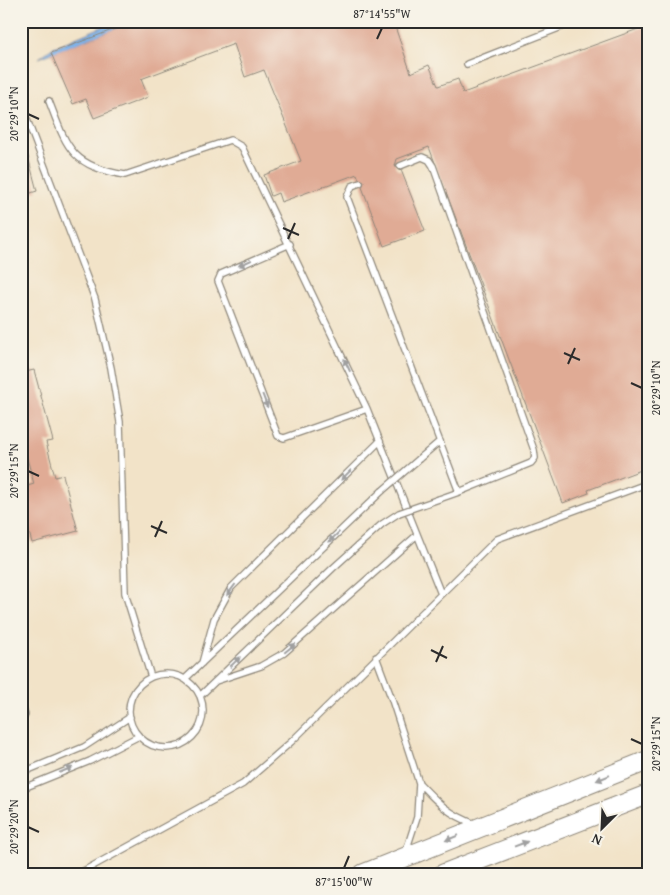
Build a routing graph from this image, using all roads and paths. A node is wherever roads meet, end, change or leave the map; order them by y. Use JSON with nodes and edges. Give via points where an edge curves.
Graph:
{"nodes":[{"id":1,"x":577,"y":21,"type":"edge"},
{"id":2,"x":467,"y":64,"type":"dead end"},
{"id":3,"x":49,"y":101,"type":"dead end"},
{"id":4,"x":21,"y":104,"type":"edge"},
{"id":5,"x":400,"y":166,"type":"dead end"},
{"id":6,"x":360,"y":182,"type":"dead end"},
{"id":7,"x":290,"y":244,"type":"junction"},
{"id":8,"x":368,"y":409,"type":"junction"},
{"id":9,"x":380,"y":441,"type":"junction"},
{"id":10,"x":440,"y":441,"type":"junction"},
{"id":11,"x":649,"y":483,"type":"edge"},
{"id":12,"x":459,"y":492,"type":"junction"},
{"id":13,"x":417,"y":534,"type":"junction"},
{"id":14,"x":441,"y":594,"type":"junction"},
{"id":15,"x":376,"y":658,"type":"junction"},
{"id":16,"x":202,"y":663,"type":"junction"},
{"id":17,"x":151,"y":677,"type":"junction"},
{"id":18,"x":185,"y":679,"type":"junction"},
{"id":19,"x":214,"y":682,"type":"junction"},
{"id":20,"x":200,"y":696,"type":"junction"},
{"id":21,"x":21,"y":703,"type":"edge"},
{"id":22,"x":130,"y":717,"type":"junction"},
{"id":23,"x":21,"y":722,"type":"edge"},
{"id":24,"x":139,"y":736,"type":"junction"},
{"id":25,"x":649,"y":760,"type":"edge"},
{"id":26,"x":21,"y":772,"type":"edge"},
{"id":27,"x":419,"y":783,"type":"junction"},
{"id":28,"x":21,"y":788,"type":"edge"},
{"id":29,"x":649,"y":794,"type":"edge"},
{"id":30,"x":483,"y":826,"type":"junction"},
{"id":31,"x":404,"y":858,"type":"junction"},
{"id":32,"x":78,"y":874,"type":"edge"},
{"id":33,"x":363,"y":874,"type":"edge"},
{"id":34,"x":443,"y":874,"type":"edge"}],
"edges":[{"from":1,"to":2,"type":"lane"},
{"from":3,"to":7,"type":"lane","via":[[64,140],[90,166],[111,172],[125,175],[230,140],[236,142],[242,147]]},
{"from":4,"to":17,"type":"lane","via":[[95,299],[107,351],[120,422],[125,593]]},
{"from":5,"to":12,"type":"lane","via":[[422,157],[433,166],[534,450],[535,458],[531,463]]},
{"from":6,"to":10,"type":"lane","via":[[352,186],[346,197]]},
{"from":8,"to":7,"type":"lane","one_way":true},
{"from":7,"to":8,"type":"lane","one_way":true,"via":[[221,274],[218,281],[278,436],[284,438]]},
{"from":8,"to":9,"type":"lane"},
{"from":9,"to":13,"type":"lane"},
{"from":9,"to":16,"type":"lane","one_way":true,"via":[[231,588],[214,619]]},
{"from":10,"to":12,"type":"lane"},
{"from":10,"to":16,"type":"lane","one_way":true,"bridge":true,"via":[[382,491]]},
{"from":11,"to":14,"type":"lane","via":[[496,539]]},
{"from":19,"to":12,"type":"lane","one_way":true,"bridge":true,"via":[[382,524],[400,513]]},
{"from":13,"to":14,"type":"lane"},
{"from":19,"to":13,"type":"lane","one_way":true,"via":[[261,666],[284,653]]},
{"from":14,"to":15,"type":"lane"},
{"from":15,"to":27,"type":"lane"},
{"from":15,"to":32,"type":"lane","via":[[291,742],[243,784]]},
{"from":16,"to":18,"type":"lane"},
{"from":17,"to":18,"type":"lane","via":[[168,674]]},
{"from":17,"to":22,"type":"lane","via":[[132,695]]},
{"from":18,"to":20,"type":"lane"},
{"from":19,"to":20,"type":"lane"},
{"from":20,"to":24,"type":"lane","via":[[200,726],[189,740],[164,748],[154,746]]},
{"from":21,"to":23,"type":"lane","via":[[24,715]]},
{"from":22,"to":24,"type":"lane"},
{"from":22,"to":26,"type":"lane","via":[[84,747]]},
{"from":28,"to":24,"type":"lane","one_way":true,"via":[[90,761]]},
{"from":25,"to":30,"type":"highway","one_way":true},
{"from":27,"to":30,"type":"lane","via":[[456,817]]},
{"from":27,"to":31,"type":"lane","via":[[416,817]]},
{"from":34,"to":29,"type":"highway","one_way":true},
{"from":30,"to":31,"type":"highway","one_way":true},
{"from":31,"to":33,"type":"highway"}]}
